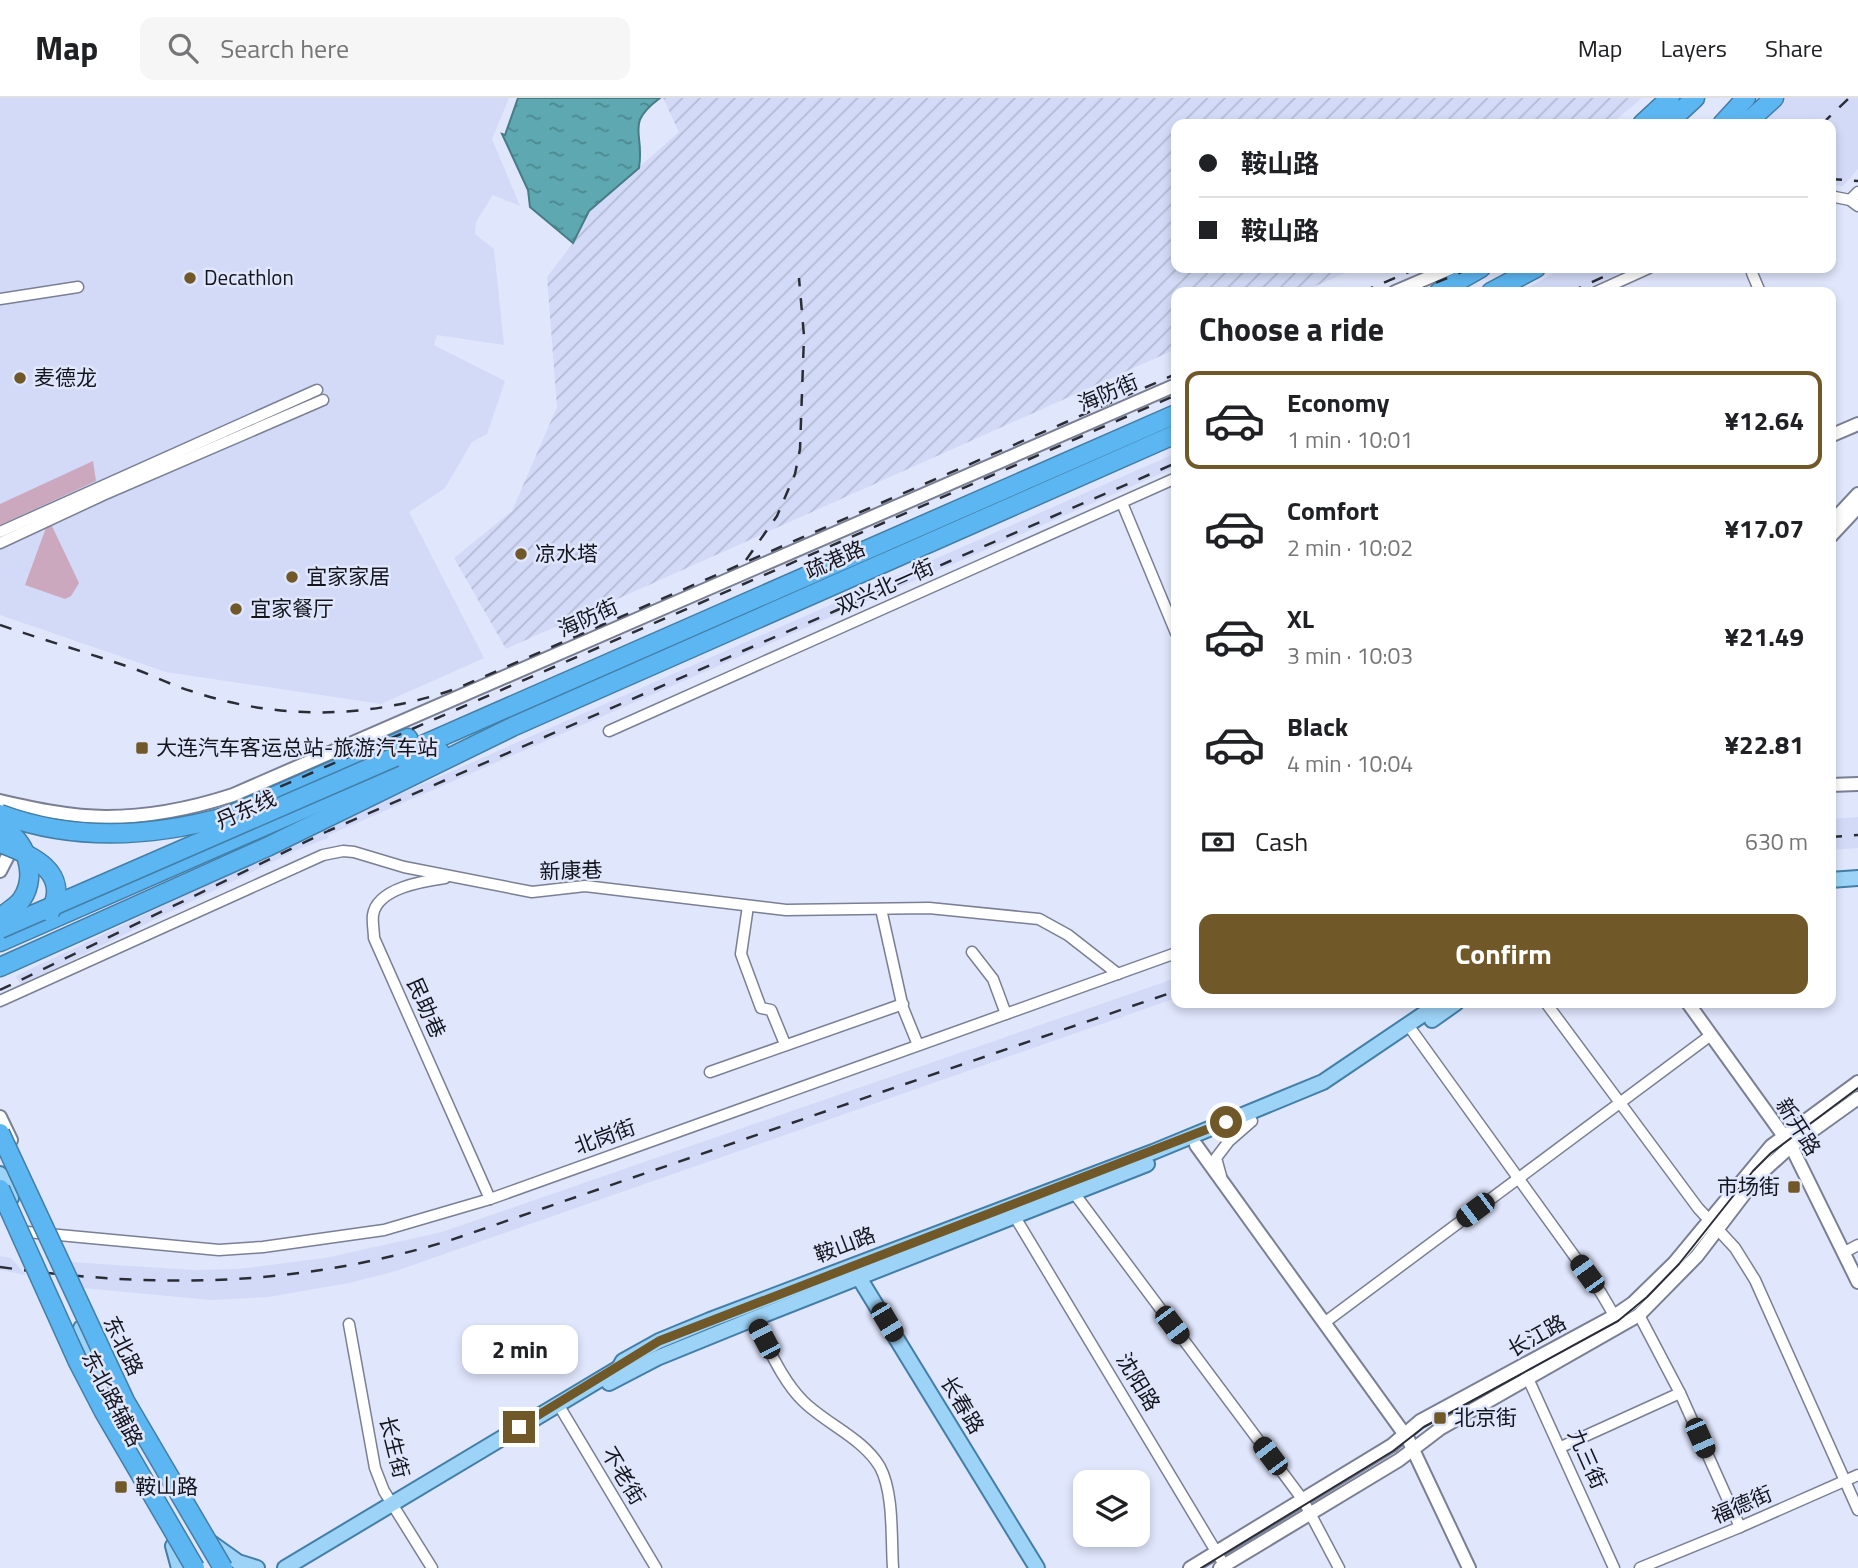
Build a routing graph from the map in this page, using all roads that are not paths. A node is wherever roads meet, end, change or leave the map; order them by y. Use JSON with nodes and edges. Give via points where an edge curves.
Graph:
{"nodes":[{"id":1,"x":1670,"y":98,"type":"edge"},
{"id":2,"x":1695,"y":98,"type":"edge"},
{"id":3,"x":1746,"y":98,"type":"edge"},
{"id":4,"x":1774,"y":98,"type":"edge"},
{"id":5,"x":1647,"y":119,"type":"edge"},
{"id":6,"x":1672,"y":119,"type":"edge"},
{"id":7,"x":1727,"y":119,"type":"edge"},
{"id":8,"x":1748,"y":119,"type":"edge"},
{"id":9,"x":1858,"y":191,"type":"edge"},
{"id":10,"x":1836,"y":198,"type":"edge"},
{"id":11,"x":1854,"y":203,"type":"edge"},
{"id":12,"x":1439,"y":273,"type":"edge"},
{"id":13,"x":1472,"y":273,"type":"edge"},
{"id":14,"x":1527,"y":273,"type":"edge"},
{"id":15,"x":1637,"y":273,"type":"edge"},
{"id":16,"x":1752,"y":273,"type":"dead end"},
{"id":17,"x":78,"y":287,"type":"dead end"},
{"id":18,"x":1407,"y":287,"type":"edge"},
{"id":19,"x":1448,"y":287,"type":"edge"},
{"id":20,"x":1500,"y":287,"type":"edge"},
{"id":21,"x":1606,"y":287,"type":"edge"},
{"id":22,"x":1758,"y":287,"type":"edge"},
{"id":23,"x":0,"y":299,"type":"edge"},
{"id":24,"x":1171,"y":387,"type":"edge"},
{"id":25,"x":1171,"y":416,"type":"edge"},
{"id":26,"x":1858,"y":424,"type":"edge"},
{"id":27,"x":1836,"y":433,"type":"edge"},
{"id":28,"x":1171,"y":436,"type":"edge"},
{"id":29,"x":1171,"y":480,"type":"edge"},
{"id":30,"x":1858,"y":494,"type":"edge"},
{"id":31,"x":1122,"y":503,"type":"junction"},
{"id":32,"x":1858,"y":507,"type":"edge"},
{"id":33,"x":1836,"y":518,"type":"edge"},
{"id":34,"x":1836,"y":531,"type":"edge"},
{"id":35,"x":0,"y":532,"type":"edge"},
{"id":36,"x":0,"y":543,"type":"edge"},
{"id":37,"x":1171,"y":621,"type":"edge"},
{"id":38,"x":512,"y":727,"type":"junction"},
{"id":39,"x":609,"y":731,"type":"dead end"},
{"id":40,"x":392,"y":751,"type":"junction"},
{"id":41,"x":1858,"y":784,"type":"edge"},
{"id":42,"x":1836,"y":785,"type":"edge"},
{"id":43,"x":0,"y":801,"type":"edge"},
{"id":44,"x":41,"y":810,"type":"junction"},
{"id":45,"x":0,"y":813,"type":"edge"},
{"id":46,"x":228,"y":816,"type":"junction"},
{"id":47,"x":0,"y":829,"type":"edge"},
{"id":48,"x":265,"y":841,"type":"junction"},
{"id":49,"x":0,"y":843,"type":"edge"},
{"id":50,"x":404,"y":867,"type":"junction"},
{"id":51,"x":1858,"y":869,"type":"edge"},
{"id":52,"x":1836,"y":870,"type":"edge"},
{"id":53,"x":0,"y":871,"type":"edge"},
{"id":54,"x":451,"y":877,"type":"junction"},
{"id":55,"x":1858,"y":878,"type":"edge"},
{"id":56,"x":1836,"y":880,"type":"edge"},
{"id":57,"x":394,"y":892,"type":"junction"},
{"id":58,"x":748,"y":906,"type":"junction"},
{"id":59,"x":881,"y":909,"type":"junction"},
{"id":60,"x":2,"y":919,"type":"edge"},
{"id":61,"x":36,"y":926,"type":"junction"},
{"id":62,"x":0,"y":942,"type":"edge"},
{"id":63,"x":972,"y":952,"type":"dead end"},
{"id":64,"x":1171,"y":955,"type":"edge"},
{"id":65,"x":0,"y":958,"type":"edge"},
{"id":66,"x":0,"y":967,"type":"edge"},
{"id":67,"x":1118,"y":974,"type":"junction"},
{"id":68,"x":0,"y":1001,"type":"edge"},
{"id":69,"x":903,"y":1004,"type":"junction"},
{"id":70,"x":1434,"y":1008,"type":"edge"},
{"id":71,"x":1447,"y":1008,"type":"edge"},
{"id":72,"x":1550,"y":1008,"type":"edge"},
{"id":73,"x":1692,"y":1008,"type":"edge"},
{"id":74,"x":1006,"y":1014,"type":"junction"},
{"id":75,"x":1410,"y":1029,"type":"junction"},
{"id":76,"x":1711,"y":1035,"type":"junction"},
{"id":77,"x":785,"y":1044,"type":"junction"},
{"id":78,"x":918,"y":1045,"type":"junction"},
{"id":79,"x":710,"y":1072,"type":"dead end"},
{"id":80,"x":1858,"y":1082,"type":"edge"},
{"id":81,"x":1858,"y":1098,"type":"edge"},
{"id":82,"x":1620,"y":1102,"type":"junction"},
{"id":83,"x":0,"y":1117,"type":"edge"},
{"id":84,"x":1252,"y":1121,"type":"junction"},
{"id":85,"x":0,"y":1133,"type":"edge"},
{"id":86,"x":1787,"y":1141,"type":"junction"},
{"id":87,"x":1196,"y":1145,"type":"junction"},
{"id":88,"x":0,"y":1150,"type":"edge"},
{"id":89,"x":0,"y":1174,"type":"edge"},
{"id":90,"x":1518,"y":1178,"type":"junction"},
{"id":91,"x":1222,"y":1180,"type":"junction"},
{"id":92,"x":0,"y":1189,"type":"edge"},
{"id":93,"x":1074,"y":1193,"type":"junction"},
{"id":94,"x":490,"y":1199,"type":"junction"},
{"id":95,"x":0,"y":1204,"type":"edge"},
{"id":96,"x":1015,"y":1217,"type":"junction"},
{"id":97,"x":1714,"y":1226,"type":"junction"},
{"id":98,"x":32,"y":1233,"type":"junction"},
{"id":99,"x":54,"y":1235,"type":"junction"},
{"id":100,"x":1858,"y":1245,"type":"edge"},
{"id":101,"x":1843,"y":1252,"type":"junction"},
{"id":102,"x":36,"y":1255,"type":"joint"},
{"id":103,"x":65,"y":1258,"type":"dead end"},
{"id":104,"x":851,"y":1265,"type":"junction"},
{"id":105,"x":860,"y":1278,"type":"junction"},
{"id":106,"x":48,"y":1281,"type":"junction"},
{"id":107,"x":1858,"y":1282,"type":"edge"},
{"id":108,"x":78,"y":1285,"type":"dead end"},
{"id":109,"x":90,"y":1311,"type":"junction"},
{"id":110,"x":1639,"y":1315,"type":"junction"},
{"id":111,"x":753,"y":1319,"type":"junction"},
{"id":112,"x":67,"y":1320,"type":"junction"},
{"id":113,"x":1618,"y":1321,"type":"junction"},
{"id":114,"x":1324,"y":1322,"type":"junction"},
{"id":115,"x":349,"y":1324,"type":"dead end"},
{"id":116,"x":86,"y":1337,"type":"junction"},
{"id":117,"x":64,"y":1348,"type":"junction"},
{"id":118,"x":106,"y":1348,"type":"junction"},
{"id":119,"x":1521,"y":1366,"type":"junction"},
{"id":120,"x":1529,"y":1379,"type":"junction"},
{"id":121,"x":1680,"y":1393,"type":"junction"},
{"id":122,"x":560,"y":1408,"type":"junction"},
{"id":123,"x":1404,"y":1434,"type":"junction"},
{"id":124,"x":1561,"y":1447,"type":"junction"},
{"id":125,"x":1413,"y":1449,"type":"junction"},
{"id":126,"x":1858,"y":1475,"type":"edge"},
{"id":127,"x":1844,"y":1481,"type":"junction"},
{"id":128,"x":1303,"y":1500,"type":"junction"},
{"id":129,"x":395,"y":1507,"type":"junction"},
{"id":130,"x":1858,"y":1510,"type":"edge"},
{"id":131,"x":1310,"y":1513,"type":"junction"},
{"id":132,"x":1740,"y":1527,"type":"junction"},
{"id":133,"x":183,"y":1541,"type":"junction"},
{"id":134,"x":1217,"y":1551,"type":"junction"},
{"id":135,"x":200,"y":1562,"type":"edge"},
{"id":136,"x":293,"y":1566,"type":"edge"},
{"id":137,"x":1224,"y":1567,"type":"edge"},
{"id":138,"x":179,"y":1568,"type":"edge"},
{"id":139,"x":215,"y":1568,"type":"edge"},
{"id":140,"x":223,"y":1568,"type":"edge"},
{"id":141,"x":231,"y":1568,"type":"edge"},
{"id":142,"x":257,"y":1568,"type":"edge"},
{"id":143,"x":273,"y":1568,"type":"edge"},
{"id":144,"x":432,"y":1568,"type":"edge"},
{"id":145,"x":656,"y":1568,"type":"edge"},
{"id":146,"x":893,"y":1568,"type":"edge"},
{"id":147,"x":1037,"y":1568,"type":"edge"},
{"id":148,"x":1190,"y":1568,"type":"edge"},
{"id":149,"x":1339,"y":1568,"type":"edge"},
{"id":150,"x":1469,"y":1568,"type":"edge"},
{"id":151,"x":1614,"y":1568,"type":"edge"},
{"id":152,"x":1640,"y":1568,"type":"edge"}],
"edges":[{"from":1,"to":5,"type":"highway"},
{"from":2,"to":6,"type":"highway"},
{"from":3,"to":7,"type":"highway"},
{"from":4,"to":8,"type":"highway"},
{"from":9,"to":11,"type":"street"},
{"from":10,"to":11,"type":"street"},
{"from":12,"to":18,"type":"main road"},
{"from":13,"to":19,"type":"highway"},
{"from":14,"to":20,"type":"highway"},
{"from":15,"to":21,"type":"street"},
{"from":16,"to":22,"type":"street"},
{"from":17,"to":23,"type":"street"},
{"from":24,"to":44,"type":"main road","name":"海防街","via":[[233,795],[134,815],[106,817]]},
{"from":25,"to":40,"type":"highway","name":"疏港路"},
{"from":26,"to":27,"type":"main road"},
{"from":28,"to":38,"type":"highway","name":"疏港路"},
{"from":29,"to":31,"type":"street","name":"双兴北一街"},
{"from":30,"to":33,"type":"main road"},
{"from":31,"to":37,"type":"street"},
{"from":31,"to":39,"type":"street","name":"双兴北一街"},
{"from":32,"to":34,"type":"main road"},
{"from":35,"to":36,"type":"street","via":[[320,395]]},
{"from":38,"to":48,"type":"highway","via":[[405,781],[342,800]]},
{"from":38,"to":61,"type":"highway","name":"丹东线","via":[[399,767]]},
{"from":40,"to":46,"type":"highway","name":"疏港路"},
{"from":40,"to":60,"type":"highway","bridge":true},
{"from":41,"to":42,"type":"main road"},
{"from":43,"to":44,"type":"main road","name":"海防街"},
{"from":44,"to":53,"type":"main road","via":[[23,825]]},
{"from":45,"to":46,"type":"highway","name":"丹东线","bridge":true,"via":[[48,828],[120,834],[159,832]]},
{"from":45,"to":47,"type":"main road"},
{"from":46,"to":60,"type":"highway","bridge":true},
{"from":47,"to":60,"type":"highway","bridge":true,"via":[[19,842],[29,872],[21,900]]},
{"from":48,"to":65,"type":"highway","via":[[23,942]]},
{"from":48,"to":66,"type":"highway"},
{"from":49,"to":61,"type":"highway","bridge":true,"via":[[37,859],[54,881],[54,905]]},
{"from":50,"to":54,"type":"street","name":"新康巷"},
{"from":50,"to":57,"type":"street","via":[[407,875]]},
{"from":50,"to":68,"type":"street","name":"新康巷","via":[[354,852],[332,852]]},
{"from":51,"to":52,"type":"main road"},
{"from":54,"to":57,"type":"street","via":[[415,882]]},
{"from":54,"to":58,"type":"street","name":"新康巷","via":[[532,892],[585,886]]},
{"from":55,"to":56,"type":"main road"},
{"from":57,"to":94,"type":"street","name":"民助巷","via":[[373,913],[374,938]]},
{"from":58,"to":59,"type":"street","name":"新康巷"},
{"from":58,"to":77,"type":"street","via":[[741,954],[761,1008],[771,1010]]},
{"from":59,"to":67,"type":"street","name":"新康巷","via":[[929,908],[1039,919]]},
{"from":59,"to":69,"type":"street"},
{"from":61,"to":62,"type":"highway","name":"丹东线"},
{"from":63,"to":74,"type":"street","via":[[993,979]]},
{"from":64,"to":67,"type":"street","name":"北岗街"},
{"from":67,"to":74,"type":"street","name":"北岗街"},
{"from":69,"to":77,"type":"street"},
{"from":69,"to":78,"type":"street"},
{"from":70,"to":75,"type":"main road","name":"鞍山路"},
{"from":71,"to":75,"type":"main road","name":"鞍山路"},
{"from":72,"to":82,"type":"street"},
{"from":73,"to":76,"type":"main road","name":"新开路"},
{"from":74,"to":78,"type":"street","name":"北岗街"},
{"from":75,"to":84,"type":"main road","name":"鞍山路","via":[[1338,1085]]},
{"from":75,"to":90,"type":"street"},
{"from":75,"to":104,"type":"main road","name":"鞍山路","via":[[1323,1082],[1153,1152]]},
{"from":76,"to":82,"type":"street"},
{"from":76,"to":86,"type":"main road","name":"新开路"},
{"from":77,"to":79,"type":"street"},
{"from":78,"to":94,"type":"street","name":"北岗街"},
{"from":80,"to":86,"type":"main road","name":"长江路"},
{"from":81,"to":86,"type":"main road","name":"长江路"},
{"from":82,"to":90,"type":"street"},
{"from":82,"to":97,"type":"street"},
{"from":83,"to":99,"type":"main road"},
{"from":84,"to":87,"type":"main road","name":"鞍山路"},
{"from":84,"to":91,"type":"street","via":[[1216,1158]]},
{"from":85,"to":140,"type":"highway","name":"东北路","bridge":true,"via":[[125,1401]]},
{"from":86,"to":97,"type":"main road","name":"长江路"},
{"from":86,"to":101,"type":"main road","name":"新开路"},
{"from":87,"to":91,"type":"main road"},
{"from":87,"to":93,"type":"main road","name":"鞍山路"},
{"from":88,"to":98,"type":"main road"},
{"from":89,"to":98,"type":"main road"},
{"from":90,"to":113,"type":"street"},
{"from":90,"to":114,"type":"street"},
{"from":91,"to":114,"type":"main road"},
{"from":92,"to":133,"type":"highway","name":"东北路","bridge":true,"via":[[88,1382]]},
{"from":93,"to":96,"type":"main road","name":"鞍山路"},
{"from":93,"to":128,"type":"street"},
{"from":94,"to":99,"type":"street","name":"北岗街","via":[[365,1234],[264,1247],[219,1250]]},
{"from":95,"to":102,"type":"main road"},
{"from":96,"to":105,"type":"main road","name":"鞍山路"},
{"from":96,"to":134,"type":"street","name":"沈阳路"},
{"from":97,"to":110,"type":"main road","name":"长江路","via":[[1684,1271]]},
{"from":97,"to":113,"type":"main road","name":"长江路"},
{"from":97,"to":127,"type":"street","via":[[1755,1280]]},
{"from":98,"to":99,"type":"street","name":"北岗街"},
{"from":98,"to":102,"type":"main road"},
{"from":99,"to":103,"type":"main road"},
{"from":100,"to":101,"type":"street"},
{"from":101,"to":107,"type":"main road","name":"新开路"},
{"from":104,"to":105,"type":"main road","name":"长春路"},
{"from":104,"to":122,"type":"main road","name":"鞍山路","via":[[659,1341]]},
{"from":105,"to":111,"type":"main road","name":"鞍山路"},
{"from":105,"to":147,"type":"main road","name":"长春路"},
{"from":106,"to":112,"type":"main road","name":"东北路"},
{"from":106,"to":116,"type":"main road","name":"东北路"},
{"from":106,"to":117,"type":"main road","name":"东北路辅路"},
{"from":108,"to":109,"type":"main road","name":"东北路辅路"},
{"from":109,"to":116,"type":"main road"},
{"from":109,"to":118,"type":"main road","name":"东北路辅路"},
{"from":110,"to":113,"type":"main road","name":"长江路"},
{"from":110,"to":121,"type":"street"},
{"from":111,"to":122,"type":"main road","name":"鞍山路","via":[[623,1374]]},
{"from":111,"to":146,"type":"street","via":[[803,1402],[860,1445],[880,1467],[888,1494]]},
{"from":112,"to":117,"type":"main road"},
{"from":112,"to":135,"type":"main road","name":"东北路","via":[[110,1409]]},
{"from":113,"to":119,"type":"main road","name":"长江路"},
{"from":113,"to":120,"type":"main road","name":"长江路"},
{"from":114,"to":123,"type":"main road"},
{"from":115,"to":129,"type":"street","name":"长生街","via":[[376,1468]]},
{"from":116,"to":118,"type":"main road"},
{"from":116,"to":133,"type":"main road","name":"东北路"},
{"from":117,"to":133,"type":"main road","name":"东北路辅路","via":[[104,1426]]},
{"from":118,"to":135,"type":"main road","name":"东北路辅路","via":[[157,1443]]},
{"from":119,"to":120,"type":"street","name":"九三街"},
{"from":119,"to":123,"type":"main road","name":"长江路"},
{"from":120,"to":124,"type":"street","name":"九三街"},
{"from":120,"to":125,"type":"main road","name":"长江路","via":[[1441,1428]]},
{"from":121,"to":124,"type":"street"},
{"from":121,"to":132,"type":"street"},
{"from":122,"to":129,"type":"main road","name":"鞍山路"},
{"from":122,"to":145,"type":"street","name":"不老街"},
{"from":123,"to":125,"type":"main road"},
{"from":123,"to":128,"type":"main road","name":"长江路"},
{"from":124,"to":151,"type":"street","name":"九三街"},
{"from":125,"to":131,"type":"main road","name":"长江路"},
{"from":125,"to":150,"type":"main road"},
{"from":126,"to":127,"type":"street","name":"福德街"},
{"from":127,"to":130,"type":"street"},
{"from":127,"to":132,"type":"street","name":"福德街"},
{"from":128,"to":131,"type":"street"},
{"from":128,"to":134,"type":"main road","name":"长江路"},
{"from":129,"to":136,"type":"main road","name":"鞍山路"},
{"from":129,"to":144,"type":"street","name":"长生街"},
{"from":131,"to":137,"type":"main road","name":"长江路"},
{"from":131,"to":149,"type":"street"},
{"from":132,"to":152,"type":"street","name":"福德街"},
{"from":133,"to":135,"type":"highway","name":"东北路","bridge":true},
{"from":133,"to":135,"type":"main road"},
{"from":133,"to":138,"type":"main road"},
{"from":134,"to":137,"type":"street","name":"沈阳路"},
{"from":134,"to":148,"type":"main road","name":"长江路"},
{"from":135,"to":139,"type":"main road","name":"东北路"},
{"from":135,"to":141,"type":"main road","name":"东北路辅路"},
{"from":135,"to":142,"type":"main road","via":[[238,1562]]},
{"from":136,"to":143,"type":"main road","name":"鞍山路"}]}
